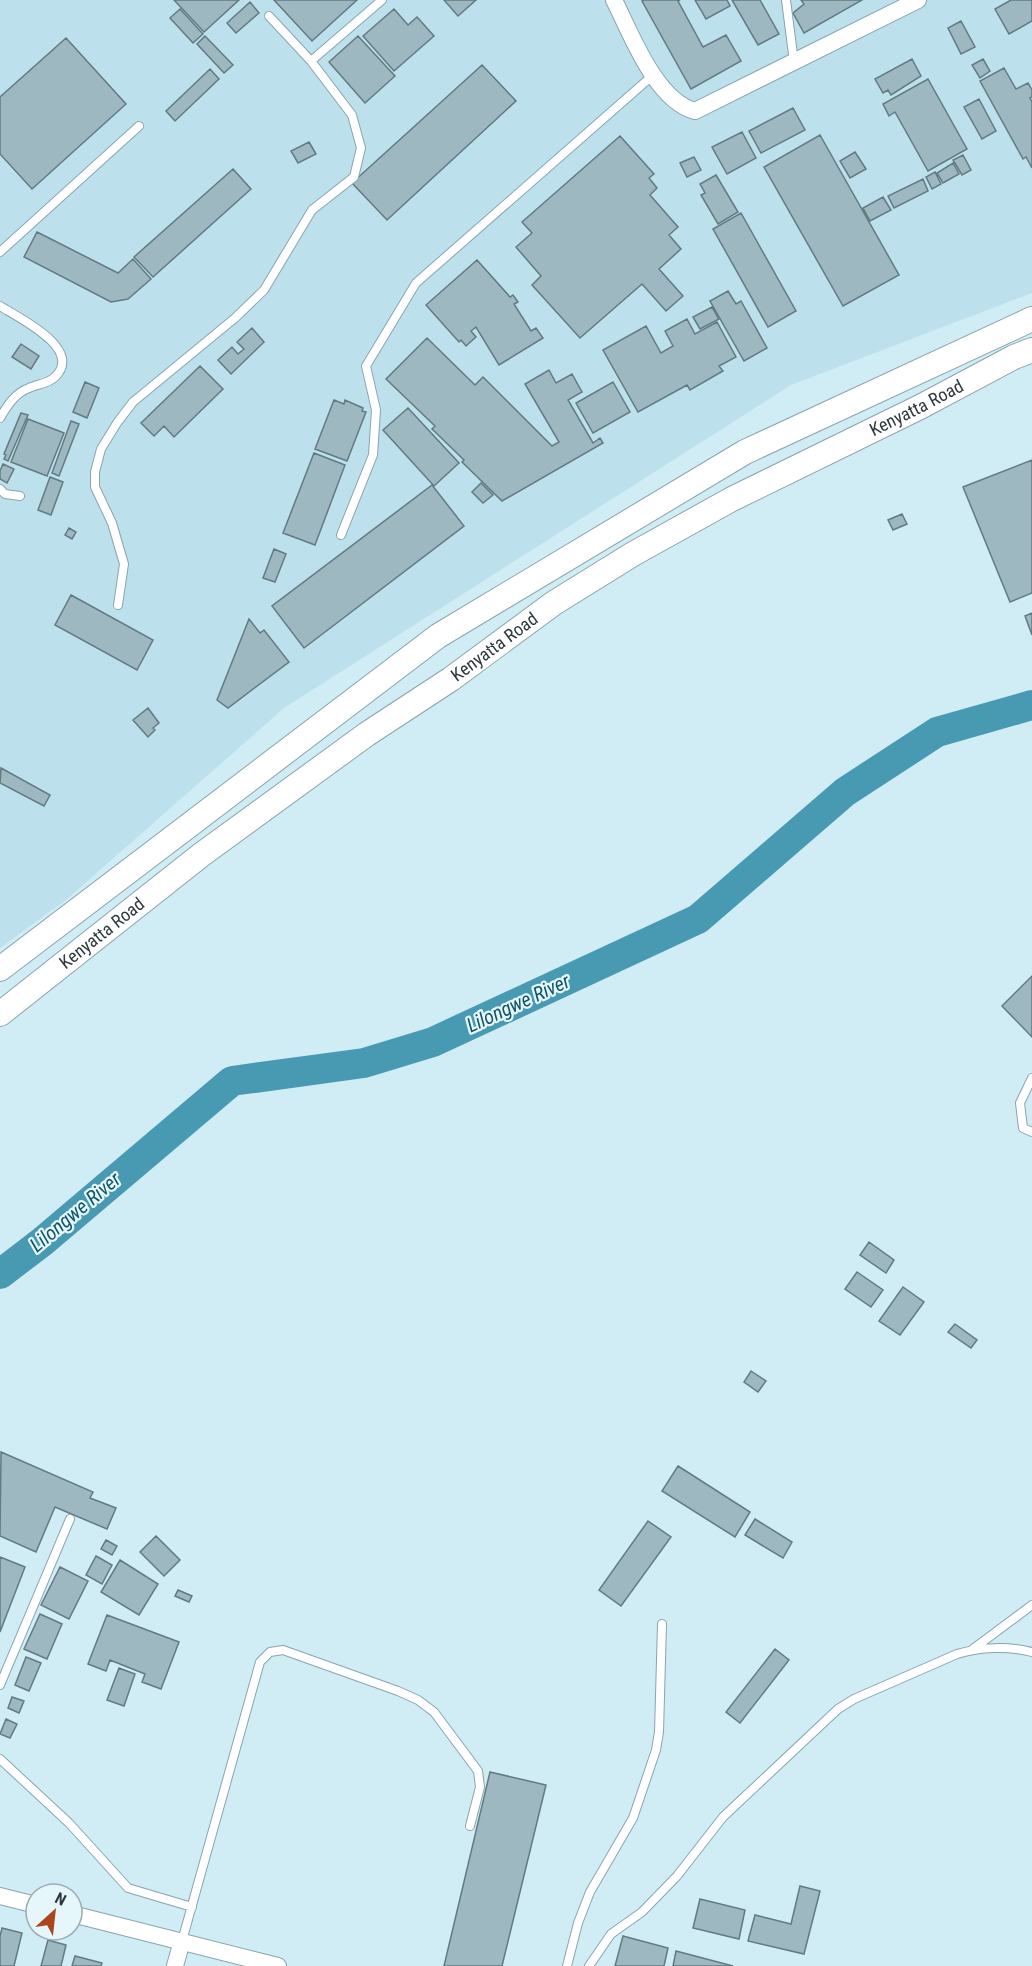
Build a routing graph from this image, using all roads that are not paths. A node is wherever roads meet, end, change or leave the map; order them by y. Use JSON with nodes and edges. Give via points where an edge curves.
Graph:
{"nodes":[{"id":1,"x":382,"y":0,"type":"edge"},
{"id":2,"x":614,"y":0,"type":"edge"},
{"id":3,"x":786,"y":0,"type":"edge"},
{"id":4,"x":918,"y":0,"type":"edge"},
{"id":5,"x":269,"y":16,"type":"dead end"},
{"id":6,"x":311,"y":61,"type":"junction"},
{"id":7,"x":794,"y":62,"type":"junction"},
{"id":8,"x":652,"y":76,"type":"junction"},
{"id":9,"x":139,"y":126,"type":"dead end"},
{"id":10,"x":0,"y":252,"type":"edge"},
{"id":11,"x":0,"y":306,"type":"edge"},
{"id":12,"x":1032,"y":319,"type":"edge"},
{"id":13,"x":1032,"y":350,"type":"edge"},
{"id":14,"x":0,"y":418,"type":"edge"},
{"id":15,"x":2,"y":492,"type":"edge"},
{"id":16,"x":20,"y":496,"type":"dead end"},
{"id":17,"x":341,"y":535,"type":"dead end"},
{"id":18,"x":118,"y":605,"type":"dead end"},
{"id":19,"x":0,"y":969,"type":"edge"},
{"id":20,"x":0,"y":1014,"type":"edge"},
{"id":21,"x":1032,"y":1078,"type":"edge"},
{"id":22,"x":1032,"y":1132,"type":"edge"},
{"id":23,"x":70,"y":1519,"type":"dead end"},
{"id":24,"x":1032,"y":1605,"type":"edge"},
{"id":25,"x":662,"y":1624,"type":"dead end"},
{"id":26,"x":972,"y":1650,"type":"junction"},
{"id":27,"x":1032,"y":1652,"type":"edge"},
{"id":28,"x":0,"y":1685,"type":"edge"},
{"id":29,"x":0,"y":1759,"type":"edge"},
{"id":30,"x":470,"y":1826,"type":"dead end"},
{"id":31,"x":0,"y":1896,"type":"edge"},
{"id":32,"x":24,"y":1902,"type":"edge"},
{"id":33,"x":192,"y":1907,"type":"junction"},
{"id":34,"x":84,"y":1917,"type":"edge"},
{"id":35,"x":182,"y":1941,"type":"junction"},
{"id":36,"x":175,"y":1966,"type":"edge"},
{"id":37,"x":278,"y":1966,"type":"edge"},
{"id":38,"x":567,"y":1966,"type":"edge"},
{"id":39,"x":589,"y":1966,"type":"edge"}],
"edges":[{"from":1,"to":6,"type":"lane"},
{"from":2,"to":8,"type":"street"},
{"from":3,"to":7,"type":"lane"},
{"from":4,"to":7,"type":"street"},
{"from":5,"to":6,"type":"lane"},
{"from":6,"to":18,"type":"lane","via":[[352,115],[361,148],[354,177],[312,210],[264,290],[133,402],[101,449],[95,487],[112,523],[124,564]]},
{"from":7,"to":8,"type":"street","via":[[695,111],[684,108]]},
{"from":8,"to":17,"type":"lane","via":[[416,283],[366,366],[376,410],[374,455]]},
{"from":9,"to":10,"type":"lane"},
{"from":11,"to":14,"type":"lane","via":[[49,338],[60,350],[62,364],[55,377],[16,396]]},
{"from":12,"to":19,"type":"main road","name":"Kenyatta Road","via":[[745,452],[438,636]]},
{"from":13,"to":20,"type":"main road","name":"Kenyatta Road","via":[[732,499],[554,603],[201,855]]},
{"from":15,"to":16,"type":"lane"},
{"from":21,"to":22,"type":"lane","via":[[1020,1103],[1023,1128]]},
{"from":23,"to":28,"type":"lane"},
{"from":24,"to":26,"type":"lane"},
{"from":25,"to":38,"type":"lane","via":[[656,1750],[633,1818],[590,1892]]},
{"from":26,"to":27,"type":"lane"},
{"from":26,"to":39,"type":"lane","via":[[838,1709],[723,1817],[677,1876],[642,1912],[611,1934]]},
{"from":29,"to":33,"type":"lane","via":[[69,1823],[128,1888]]},
{"from":30,"to":33,"type":"lane","via":[[480,1787],[478,1771],[434,1712],[398,1691],[284,1650],[270,1652],[260,1662]]},
{"from":31,"to":32,"type":"street"},
{"from":33,"to":35,"type":"lane"},
{"from":34,"to":35,"type":"street"},
{"from":35,"to":36,"type":"street"},
{"from":35,"to":37,"type":"street"}]}
